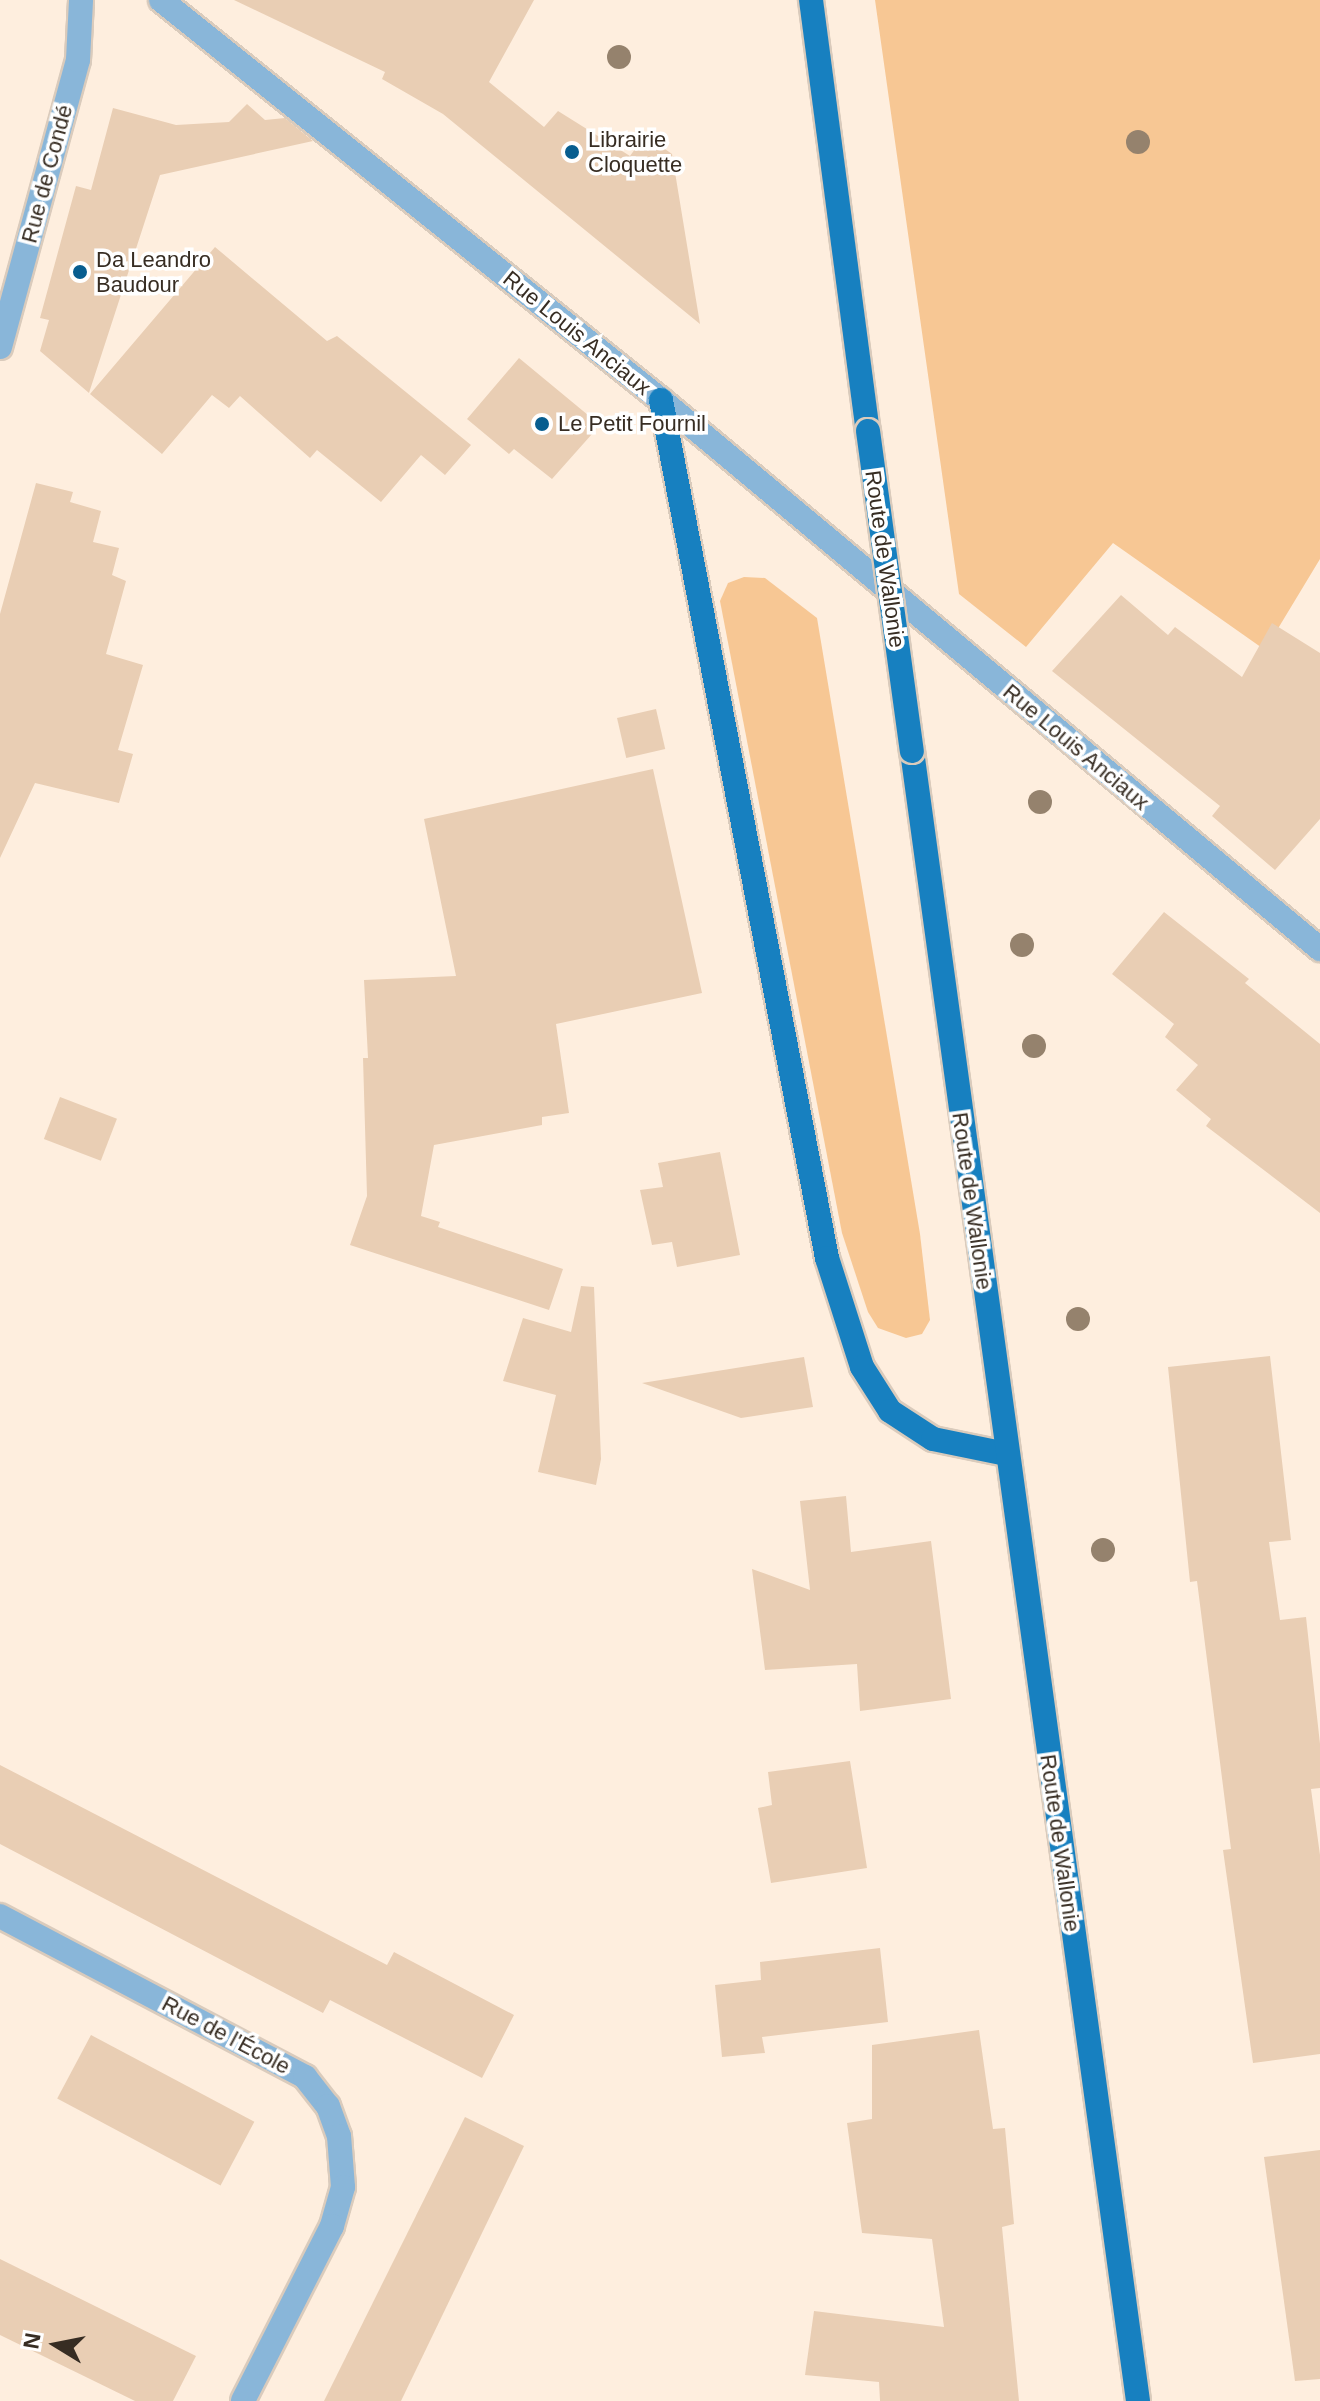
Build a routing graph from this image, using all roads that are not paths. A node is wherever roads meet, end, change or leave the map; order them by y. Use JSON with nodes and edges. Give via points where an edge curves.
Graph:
{"nodes":[{"id":1,"x":81,"y":0,"type":"edge"},
{"id":2,"x":161,"y":0,"type":"edge"},
{"id":3,"x":811,"y":0,"type":"edge"},
{"id":4,"x":0,"y":347,"type":"edge"},
{"id":5,"x":661,"y":400,"type":"junction"},
{"id":6,"x":1320,"y":949,"type":"edge"},
{"id":7,"x":1007,"y":1454,"type":"junction"},
{"id":8,"x":0,"y":1916,"type":"edge"},
{"id":9,"x":243,"y":2401,"type":"edge"},
{"id":10,"x":1138,"y":2401,"type":"edge"}],
"edges":[{"from":1,"to":4,"type":"street","name":"Rue de Condé","via":[[78,60]]},
{"from":2,"to":5,"type":"street","name":"Rue Louis Anciaux"},
{"from":3,"to":7,"type":"main road","name":"Route de Wallonie","bridge":true},
{"from":5,"to":6,"type":"street","name":"Rue Louis Anciaux"},
{"from":5,"to":7,"type":"main road","via":[[827,1258],[862,1367],[890,1411],[933,1439]]},
{"from":7,"to":10,"type":"main road","name":"Route de Wallonie"},
{"from":8,"to":9,"type":"street","name":"Rue de l'École","via":[[305,2077],[328,2106],[339,2136],[343,2187],[332,2226]]}]}
